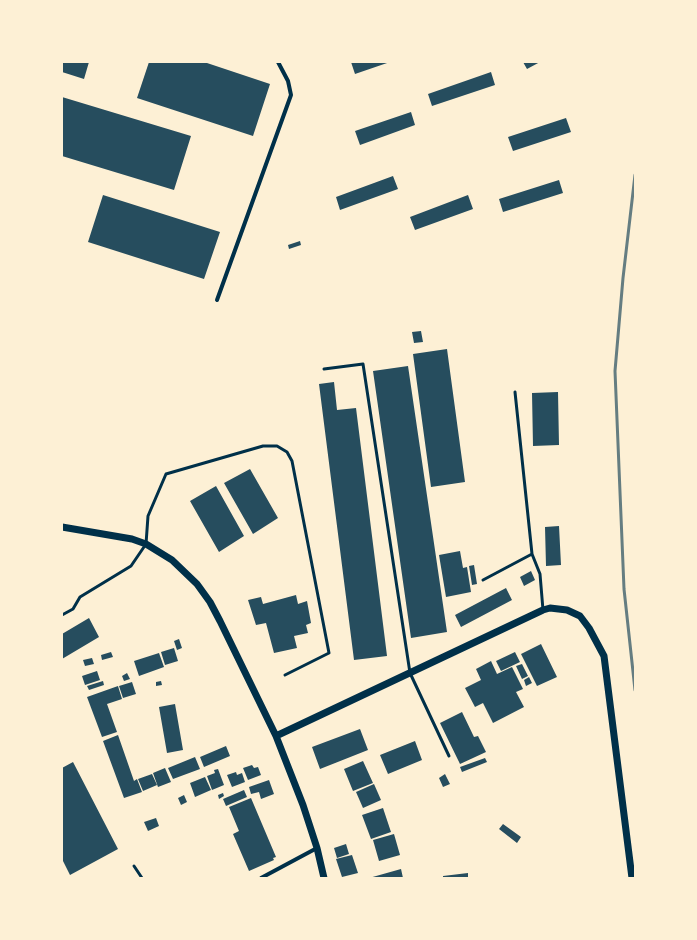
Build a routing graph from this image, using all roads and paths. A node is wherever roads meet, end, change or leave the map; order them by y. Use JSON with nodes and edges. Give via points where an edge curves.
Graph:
{"nodes":[{"id":1,"x":278,"y":62,"type":"edge"},
{"id":2,"x":217,"y":300,"type":"dead end"},
{"id":3,"x":324,"y":369,"type":"dead end"},
{"id":4,"x":515,"y":392,"type":"dead end"},
{"id":5,"x":62,"y":527,"type":"edge"},
{"id":6,"x":146,"y":544,"type":"junction"},
{"id":7,"x":532,"y":554,"type":"junction"},
{"id":8,"x":483,"y":580,"type":"dead end"},
{"id":9,"x":543,"y":610,"type":"junction"},
{"id":10,"x":62,"y":615,"type":"edge"},
{"id":11,"x":410,"y":673,"type":"junction"},
{"id":12,"x":285,"y":675,"type":"dead end"},
{"id":13,"x":276,"y":736,"type":"junction"},
{"id":14,"x":449,"y":756,"type":"dead end"},
{"id":15,"x":317,"y":848,"type":"junction"},
{"id":16,"x":134,"y":866,"type":"dead end"},
{"id":17,"x":142,"y":878,"type":"edge"},
{"id":18,"x":261,"y":878,"type":"edge"},
{"id":19,"x":324,"y":878,"type":"edge"},
{"id":20,"x":632,"y":878,"type":"edge"}],
"edges":[{"from":1,"to":2,"type":"street","via":[[288,81],[291,95]]},
{"from":3,"to":11,"type":"lane","via":[[362,364]]},
{"from":4,"to":7,"type":"lane"},
{"from":5,"to":6,"type":"street","via":[[132,539]]},
{"from":6,"to":10,"type":"lane","via":[[131,566],[80,597],[73,609]]},
{"from":6,"to":12,"type":"lane","via":[[148,516],[166,474],[263,446],[277,446],[287,452],[292,461],[329,653]]},
{"from":6,"to":13,"type":"street","via":[[172,560],[197,584],[210,602]]},
{"from":7,"to":8,"type":"lane"},
{"from":7,"to":9,"type":"lane","via":[[540,574]]},
{"from":9,"to":11,"type":"street"},
{"from":9,"to":20,"type":"street","via":[[567,610],[580,616],[604,656]]},
{"from":11,"to":13,"type":"street"},
{"from":11,"to":14,"type":"lane"},
{"from":13,"to":15,"type":"street"},
{"from":15,"to":18,"type":"street"},
{"from":15,"to":19,"type":"street"},
{"from":16,"to":17,"type":"lane"}]}
